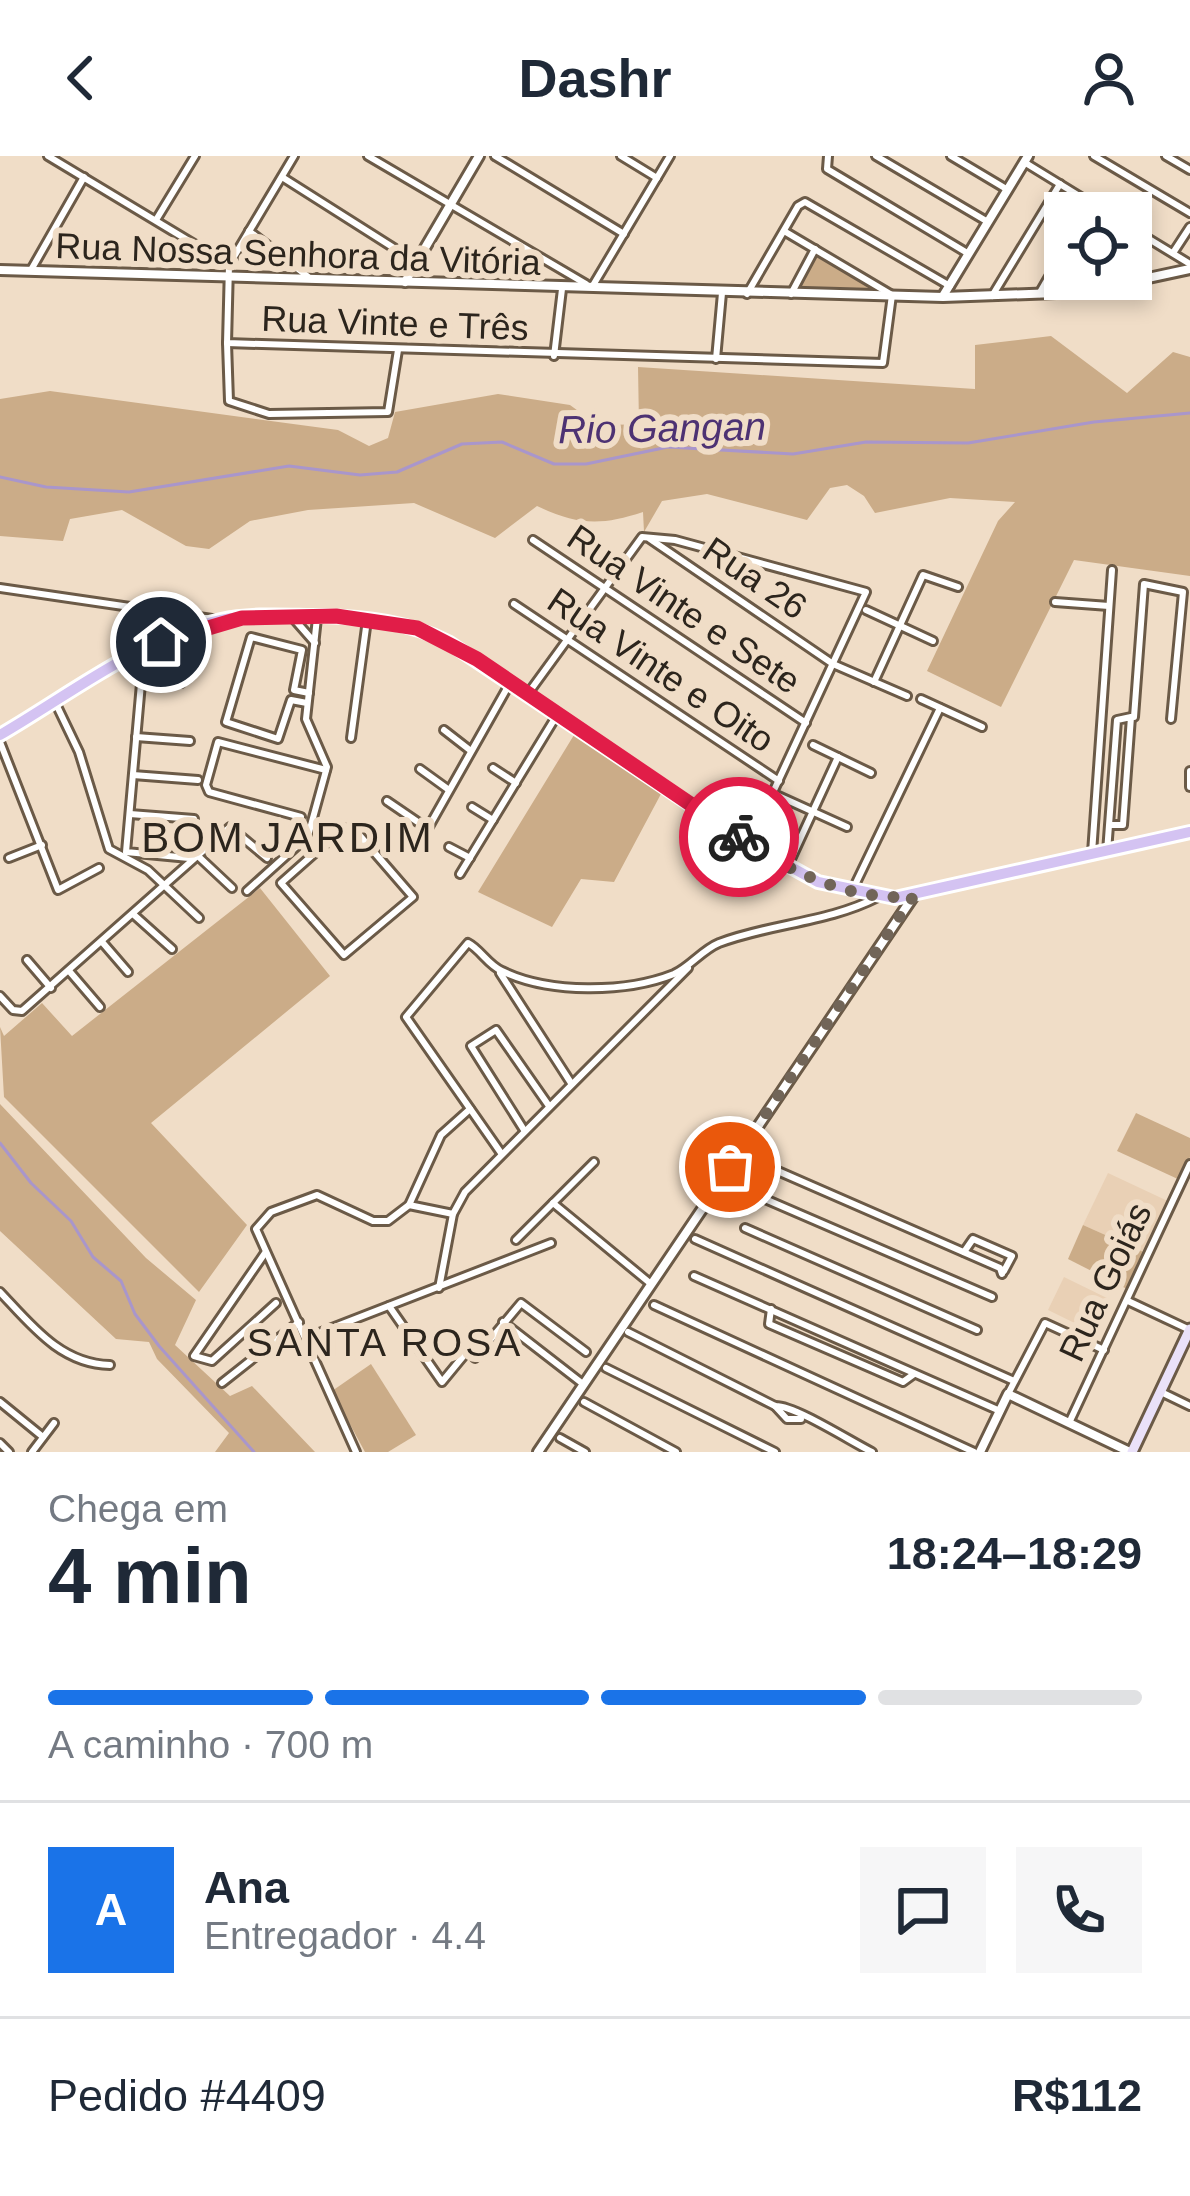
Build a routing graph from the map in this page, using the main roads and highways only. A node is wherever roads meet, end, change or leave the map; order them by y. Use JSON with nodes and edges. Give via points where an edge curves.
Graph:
{"nodes":[{"id":1,"x":0,"y":739,"type":"edge"},
{"id":2,"x":1190,"y":832,"type":"edge"},
{"id":3,"x":1190,"y":1330,"type":"edge"},
{"id":4,"x":1131,"y":1452,"type":"edge"}],
"edges":[{"from":1,"to":2,"type":"main road","via":[[144,650],[195,629],[221,620],[317,616],[426,631],[749,844],[801,875],[852,891],[913,897]]},
{"from":3,"to":4,"type":"main road"}]}
